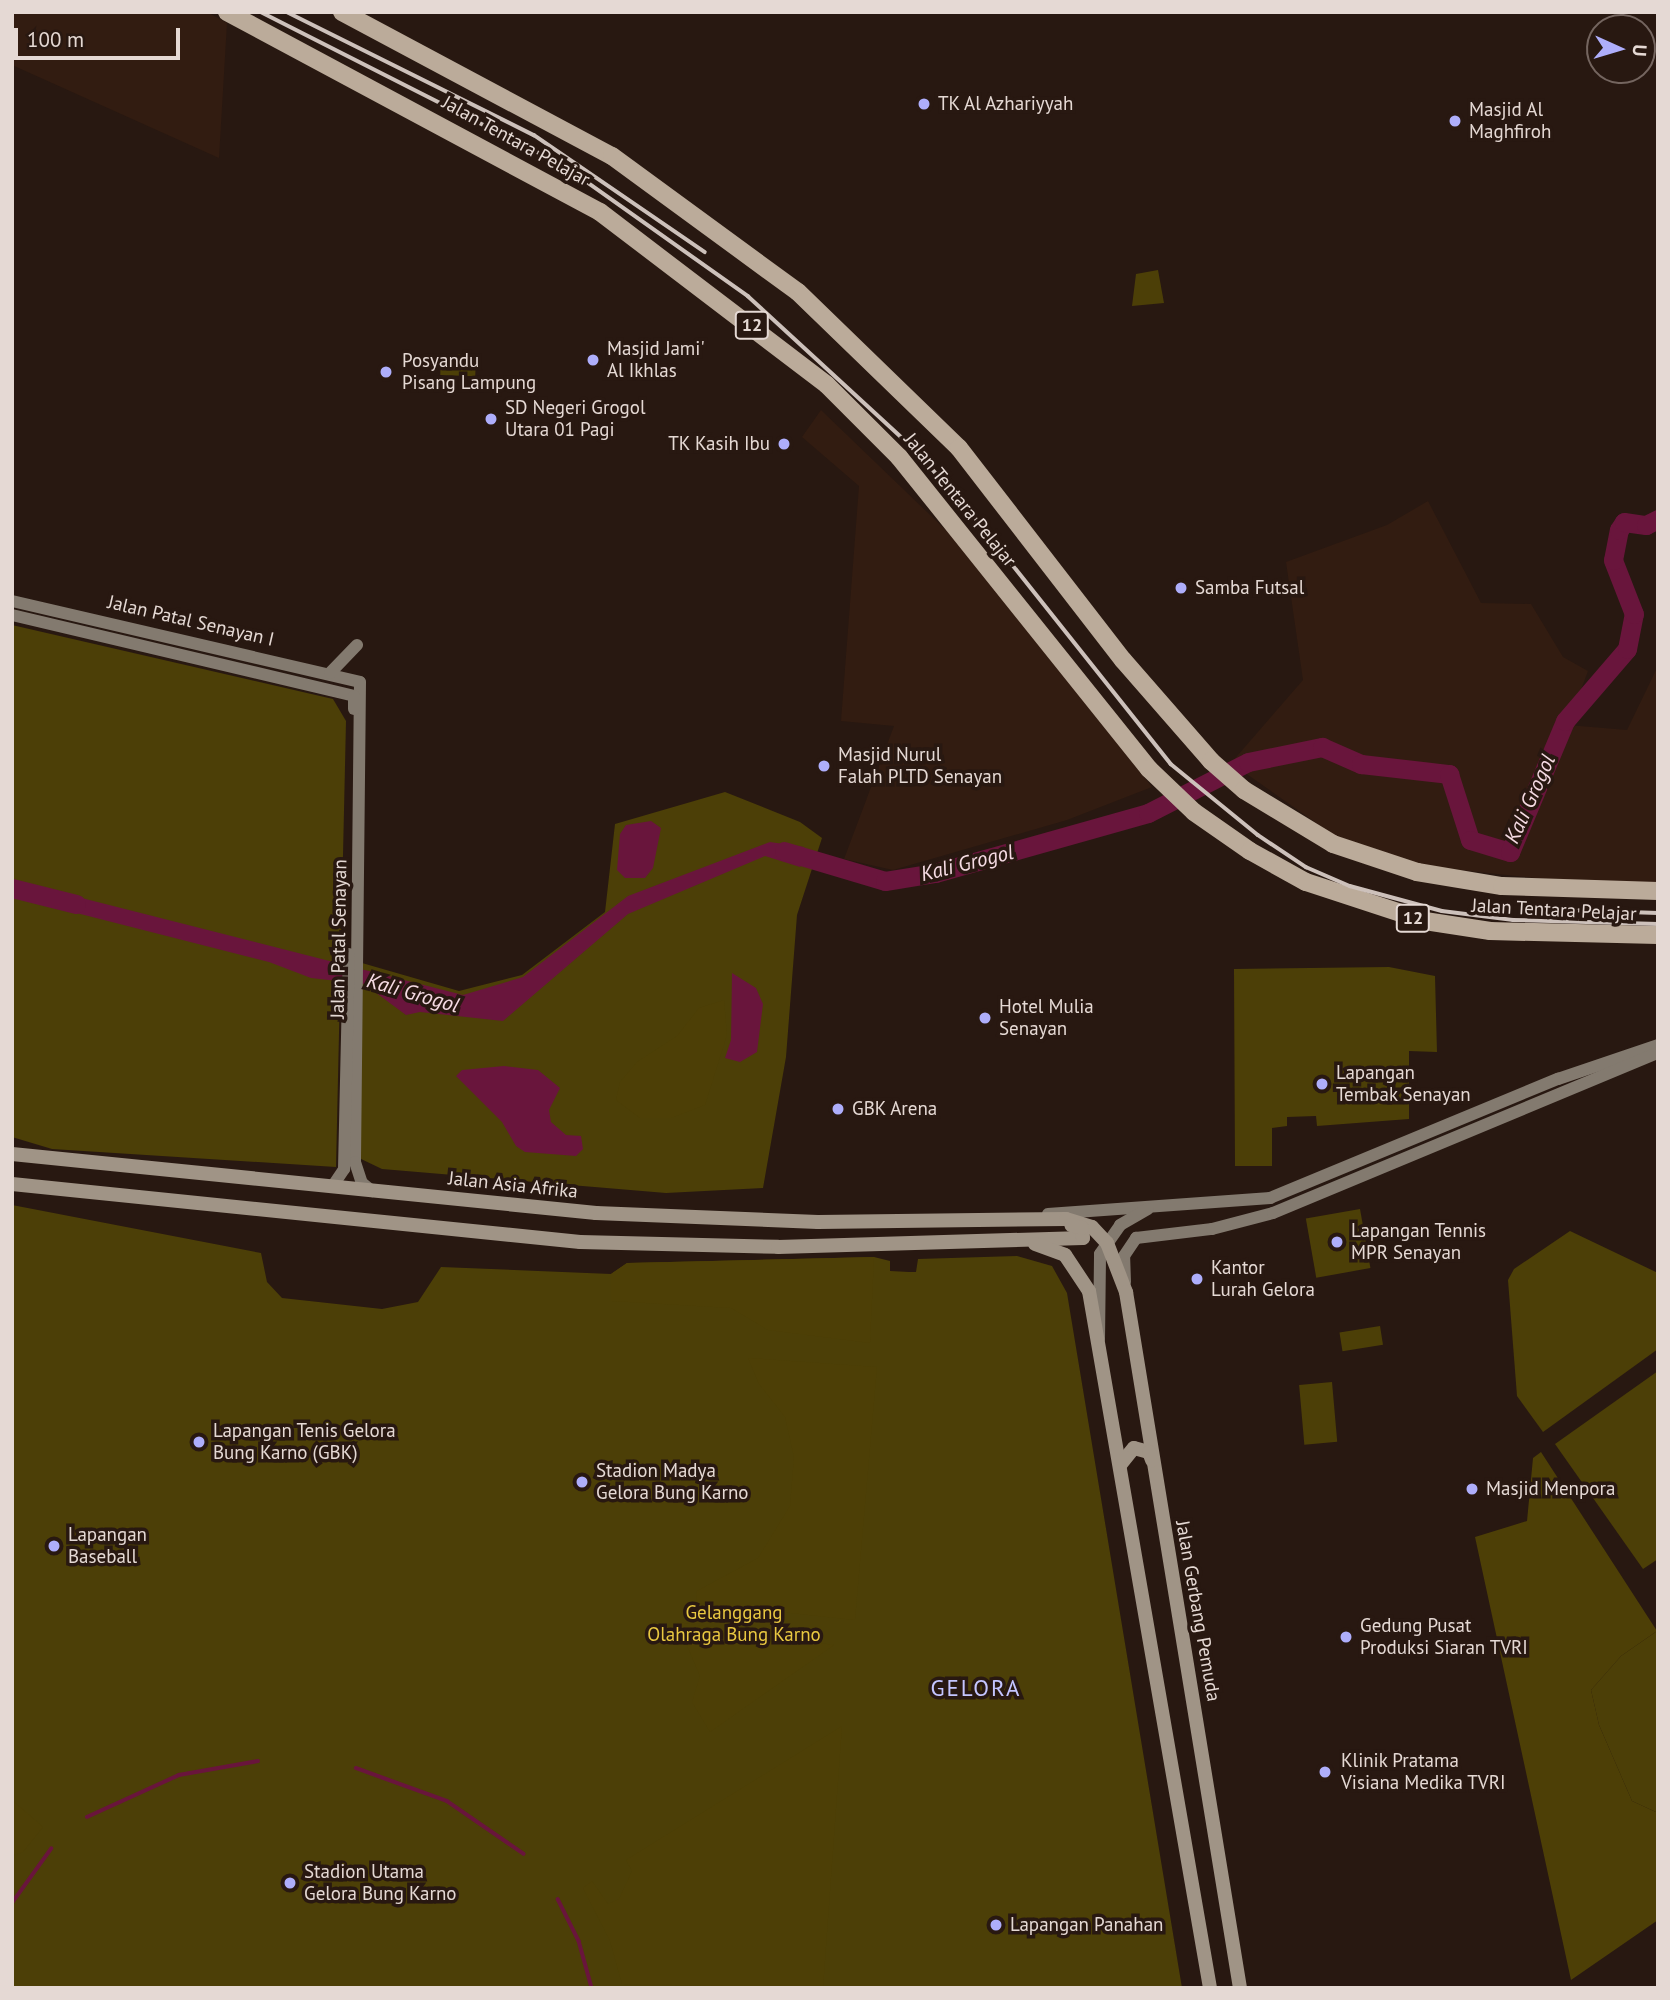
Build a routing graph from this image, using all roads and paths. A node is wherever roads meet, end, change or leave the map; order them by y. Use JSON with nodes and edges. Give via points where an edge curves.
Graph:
{"nodes":[{"id":1,"x":227,"y":12,"type":"edge"},
{"id":2,"x":342,"y":12,"type":"edge"},
{"id":3,"x":12,"y":601,"type":"edge"},
{"id":4,"x":12,"y":615,"type":"edge"},
{"id":5,"x":357,"y":645,"type":"dead end"},
{"id":6,"x":330,"y":673,"type":"junction"},
{"id":7,"x":360,"y":682,"type":"joint"},
{"id":8,"x":354,"y":696,"type":"joint"},
{"id":9,"x":1658,"y":891,"type":"edge"},
{"id":10,"x":1658,"y":935,"type":"edge"},
{"id":11,"x":353,"y":955,"type":"junction"},
{"id":12,"x":352,"y":985,"type":"junction"},
{"id":13,"x":1658,"y":1045,"type":"edge"},
{"id":14,"x":1658,"y":1054,"type":"edge"},
{"id":15,"x":12,"y":1154,"type":"edge"},
{"id":16,"x":12,"y":1163,"type":"edge"},
{"id":17,"x":80,"y":1164,"type":"junction"},
{"id":18,"x":130,"y":1170,"type":"junction"},
{"id":19,"x":12,"y":1184,"type":"edge"},
{"id":20,"x":332,"y":1187,"type":"junction"},
{"id":21,"x":12,"y":1191,"type":"edge"},
{"id":22,"x":372,"y":1191,"type":"junction"},
{"id":23,"x":154,"y":1200,"type":"junction"},
{"id":24,"x":1148,"y":1209,"type":"junction"},
{"id":25,"x":1012,"y":1220,"type":"junction"},
{"id":26,"x":1005,"y":1241,"type":"junction"},
{"id":27,"x":1107,"y":1243,"type":"junction"},
{"id":28,"x":1126,"y":1293,"type":"junction"},
{"id":29,"x":1098,"y":1341,"type":"junction"},
{"id":30,"x":1153,"y":1463,"type":"junction"},
{"id":31,"x":1120,"y":1465,"type":"junction"},
{"id":32,"x":1210,"y":1988,"type":"edge"},
{"id":33,"x":1240,"y":1988,"type":"edge"}],
"edges":[{"from":1,"to":10,"type":"highway","name":"Jalan Tentara Pelajar","number":"12","via":[[600,212],[827,385],[899,457],[1165,787],[1194,811],[1306,882],[1425,921],[1490,931]]},
{"from":2,"to":9,"type":"highway","name":"Jalan Tentara Pelajar","number":"12","via":[[612,156],[798,292],[959,448],[1123,660],[1211,761],[1244,790],[1333,844],[1417,872],[1502,886]]},
{"from":3,"to":6,"type":"main road","name":"Jalan Patal Senayan I"},
{"from":4,"to":8,"type":"main road","name":"Jalan Patal Senayan I"},
{"from":5,"to":6,"type":"main road"},
{"from":6,"to":7,"type":"main road","name":"Jalan Patal Senayan I"},
{"from":7,"to":11,"type":"main road","name":"Jalan Patal Senayan"},
{"from":8,"to":11,"type":"main road","name":"Jalan Patal Senayan"},
{"from":11,"to":12,"type":"main road","name":"Jalan Patal Senayan"},
{"from":12,"to":20,"type":"main road","name":"Jalan Patal Senayan","via":[[344,1169]]},
{"from":12,"to":22,"type":"main road","name":"Jalan Patal Senayan","via":[[355,1162],[359,1177]]},
{"from":13,"to":24,"type":"main road","via":[[1558,1079],[1270,1198]]},
{"from":14,"to":28,"type":"main road","via":[[1560,1089],[1417,1157],[1273,1213],[1213,1229],[1136,1238],[1124,1256]]},
{"from":15,"to":17,"type":"main road","name":"Jalan Asia Afrika"},
{"from":16,"to":17,"type":"main road"},
{"from":17,"to":18,"type":"main road","name":"Jalan Asia Afrika"},
{"from":18,"to":20,"type":"main road","name":"Jalan Asia Afrika"},
{"from":18,"to":23,"type":"main road","via":[[99,1176],[97,1184]]},
{"from":19,"to":23,"type":"main road"},
{"from":20,"to":22,"type":"main road","name":"Jalan Asia Afrika"},
{"from":21,"to":23,"type":"main road"},
{"from":22,"to":25,"type":"main road","name":"Jalan Asia Afrika","via":[[596,1213],[818,1222]]},
{"from":23,"to":26,"type":"main road","via":[[568,1242],[778,1247]]},
{"from":24,"to":25,"type":"main road","via":[[1076,1210]]},
{"from":24,"to":27,"type":"main road","via":[[1120,1225]]},
{"from":25,"to":26,"type":"main road","via":[[1075,1225],[1084,1235]]},
{"from":25,"to":27,"type":"main road","via":[[1081,1222]]},
{"from":26,"to":29,"type":"main road","via":[[1056,1250],[1074,1265],[1089,1291]]},
{"from":27,"to":28,"type":"main road","name":"Jalan Gerbang Pemuda"},
{"from":27,"to":29,"type":"main road","via":[[1096,1274],[1102,1317]]},
{"from":28,"to":30,"type":"main road","name":"Jalan Gerbang Pemuda"},
{"from":29,"to":31,"type":"main road"},
{"from":30,"to":31,"type":"main road","via":[[1149,1452],[1134,1448]]},
{"from":30,"to":33,"type":"main road","name":"Jalan Gerbang Pemuda"},
{"from":31,"to":32,"type":"main road"}]}
